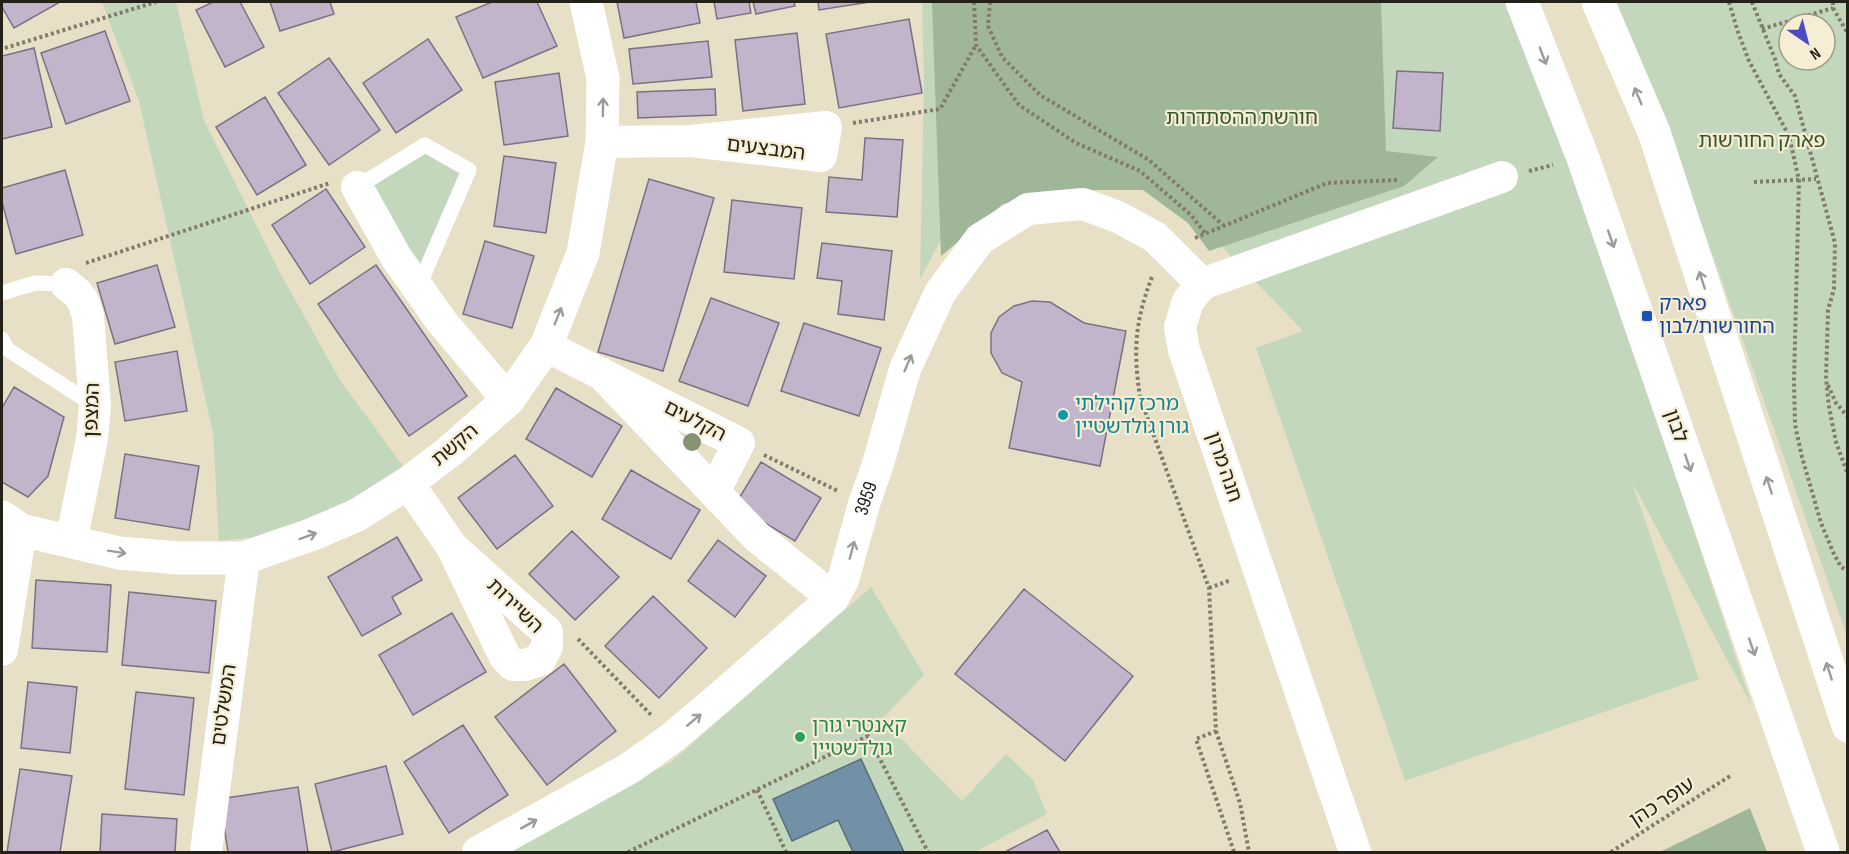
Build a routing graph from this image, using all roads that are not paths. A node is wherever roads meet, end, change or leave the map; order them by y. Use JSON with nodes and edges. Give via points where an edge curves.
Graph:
{"nodes":[{"id":1,"x":586,"y":2,"type":"edge"},
{"id":2,"x":1522,"y":2,"type":"edge"},
{"id":3,"x":1598,"y":2,"type":"edge"},
{"id":4,"x":826,"y":127,"type":"road end"},
{"id":5,"x":602,"y":142,"type":"junction"},
{"id":6,"x":1502,"y":177,"type":"road end"},
{"id":7,"x":357,"y":187,"type":"joint"},
{"id":8,"x":66,"y":284,"type":"joint"},
{"id":9,"x":1202,"y":284,"type":"junction"},
{"id":10,"x":418,"y":288,"type":"junction"},
{"id":11,"x":2,"y":293,"type":"edge"},
{"id":12,"x":2,"y":339,"type":"edge"},
{"id":13,"x":546,"y":346,"type":"junction"},
{"id":14,"x":601,"y":373,"type":"junction"},
{"id":15,"x":508,"y":400,"type":"junction"},
{"id":16,"x":95,"y":406,"type":"junction"},
{"id":17,"x":408,"y":483,"type":"junction"},
{"id":18,"x":714,"y":492,"type":"junction"},
{"id":19,"x":11,"y":523,"type":"edge"},
{"id":20,"x":71,"y":542,"type":"junction"},
{"id":21,"x":452,"y":547,"type":"junction"},
{"id":22,"x":244,"y":558,"type":"junction"},
{"id":23,"x":833,"y":598,"type":"junction"},
{"id":24,"x":2,"y":650,"type":"edge"},
{"id":25,"x":1848,"y":726,"type":"edge"},
{"id":26,"x":206,"y":852,"type":"edge"},
{"id":27,"x":478,"y":852,"type":"edge"},
{"id":28,"x":1355,"y":852,"type":"edge"},
{"id":29,"x":1823,"y":852,"type":"edge"}],
"edges":[{"from":5,"to":1,"type":"main road","name":"הקשת","one_way":true,"via":[[603,78]]},
{"from":2,"to":29,"type":"main road","name":"לבון","one_way":true,"via":[[1583,158]]},
{"from":25,"to":3,"type":"main road","one_way":true,"via":[[1654,132]]},
{"from":4,"to":5,"type":"street","name":"המבצעים","via":[[690,141]]},
{"from":13,"to":5,"type":"main road","name":"הקשת","one_way":true,"via":[[583,253]]},
{"from":6,"to":9,"type":"street"},
{"from":7,"to":10,"type":"street"},
{"from":7,"to":10,"type":"lane","via":[[425,145],[469,170]]},
{"from":8,"to":11,"type":"lane","via":[[35,283]]},
{"from":8,"to":16,"type":"street","name":"המצפן","via":[[77,292],[88,316]]},
{"from":23,"to":9,"type":"street","name":"3959","one_way":true,"via":[[843,580],[905,369],[940,293],[980,239],[1028,209],[1083,204],[1155,237]]},
{"from":9,"to":28,"type":"street","name":"חנה מרון","via":[[1188,301],[1180,327],[1184,350]]},
{"from":10,"to":15,"type":"street"},
{"from":12,"to":16,"type":"lane","via":[[7,349]]},
{"from":13,"to":14,"type":"street","name":"הקלעים"},
{"from":13,"to":15,"type":"main road","name":"הקשת"},
{"from":14,"to":18,"type":"street","name":"הקלעים"},
{"from":14,"to":18,"type":"street","name":"הקלעים","via":[[739,443]]},
{"from":15,"to":17,"type":"main road","name":"הקשת"},
{"from":16,"to":20,"type":"street","name":"המצפן"},
{"from":17,"to":21,"type":"street","name":"השיירות"},
{"from":22,"to":17,"type":"main road","name":"הקשת","one_way":true,"via":[[357,515]]},
{"from":18,"to":23,"type":"street","name":"הקלעים","via":[[757,537]]},
{"from":19,"to":20,"type":"main road","name":"הקשת"},
{"from":19,"to":24,"type":"street"},
{"from":20,"to":22,"type":"main road","name":"הקשת","one_way":true,"via":[[118,553]]},
{"from":21,"to":21,"type":"street","name":"השיירות","via":[[505,657],[513,665],[540,660],[548,646],[547,632]]},
{"from":22,"to":26,"type":"street","name":"המשלטים"},
{"from":27,"to":23,"type":"street","name":"3959","one_way":true,"via":[[630,768],[673,737]]}]}
